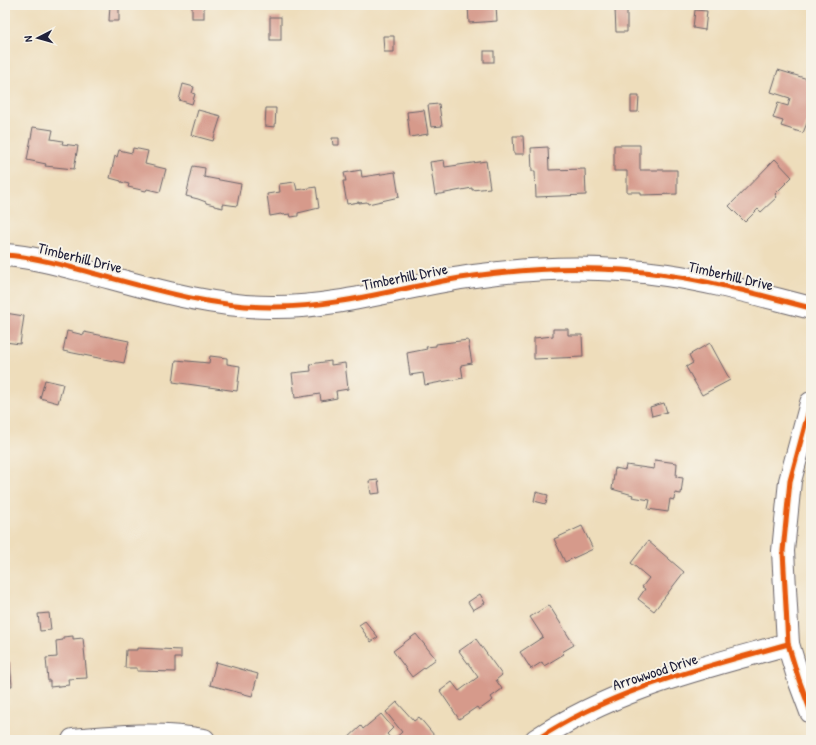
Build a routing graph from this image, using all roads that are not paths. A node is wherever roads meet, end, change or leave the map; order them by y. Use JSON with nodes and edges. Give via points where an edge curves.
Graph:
{"nodes":[{"id":1,"x":5,"y":255,"type":"edge"},
{"id":2,"x":811,"y":308,"type":"edge"},
{"id":3,"x":811,"y":403,"type":"edge"},
{"id":4,"x":788,"y":644,"type":"junction"},
{"id":5,"x":811,"y":712,"type":"edge"},
{"id":6,"x":74,"y":740,"type":"edge"},
{"id":7,"x":204,"y":740,"type":"edge"},
{"id":8,"x":536,"y":740,"type":"edge"}],
"edges":[{"from":1,"to":2,"type":"street","name":"Timberhill Drive","via":[[45,261],[163,292],[265,307],[299,306],[353,299],[476,276],[565,269],[620,270],[668,275],[733,287]]},
{"from":3,"to":4,"type":"street","via":[[790,481],[785,524],[784,594]]},
{"from":4,"to":5,"type":"street"},
{"from":4,"to":8,"type":"street","name":"Arrowwood Drive","via":[[637,688],[578,714]]},
{"from":6,"to":7,"type":"street","via":[[155,735]]}]}
